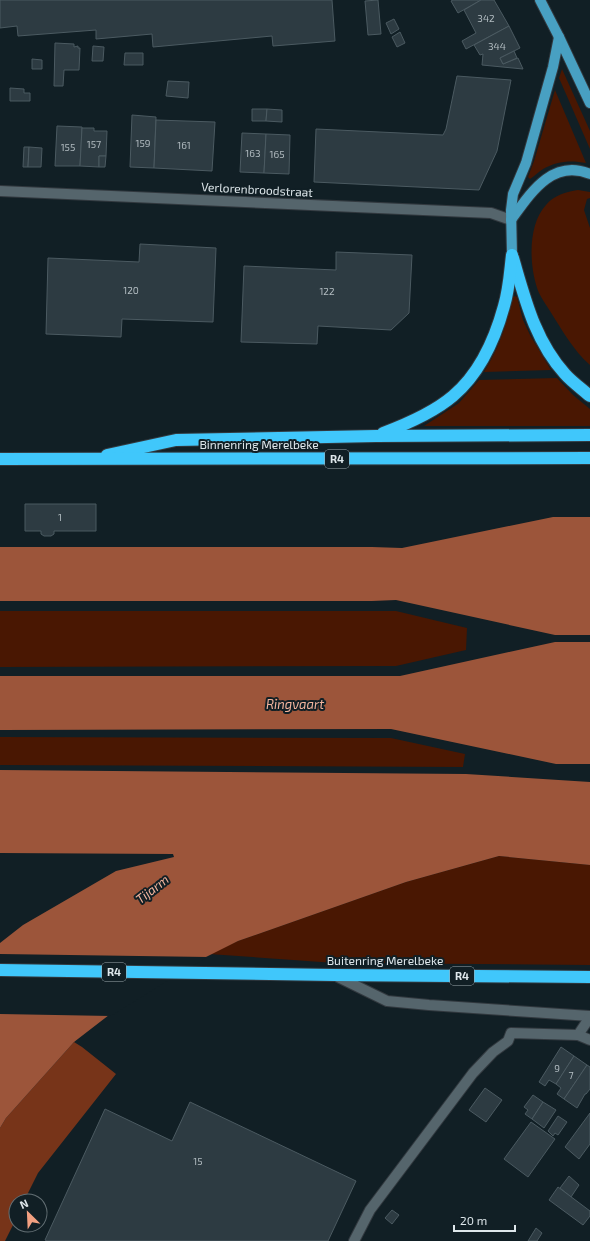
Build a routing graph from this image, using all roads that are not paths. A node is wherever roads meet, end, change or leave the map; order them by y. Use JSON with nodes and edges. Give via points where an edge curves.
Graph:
{"nodes":[{"id":1,"x":540,"y":0,"type":"edge"},
{"id":2,"x":559,"y":36,"type":"junction"},
{"id":3,"x":590,"y":103,"type":"edge"},
{"id":4,"x":590,"y":174,"type":"edge"},
{"id":5,"x":0,"y":191,"type":"edge"},
{"id":6,"x":511,"y":220,"type":"junction"},
{"id":7,"x":512,"y":255,"type":"junction"},
{"id":8,"x":590,"y":396,"type":"edge"},
{"id":9,"x":590,"y":435,"type":"edge"},
{"id":10,"x":376,"y":436,"type":"junction"},
{"id":11,"x":590,"y":458,"type":"edge"},
{"id":12,"x":0,"y":459,"type":"edge"},
{"id":13,"x":84,"y":460,"type":"junction"},
{"id":14,"x":0,"y":970,"type":"edge"},
{"id":15,"x":334,"y":975,"type":"junction"},
{"id":16,"x":590,"y":977,"type":"edge"},
{"id":17,"x":590,"y":1017,"type":"edge"},
{"id":18,"x":578,"y":1035,"type":"junction"},
{"id":19,"x":590,"y":1040,"type":"edge"},
{"id":20,"x":354,"y":1241,"type":"edge"}],
"edges":[{"from":1,"to":2,"type":"main road"},
{"from":2,"to":3,"type":"main road"},
{"from":2,"to":6,"type":"main road","via":[[553,67],[526,162],[513,194]]},
{"from":4,"to":6,"type":"main road","via":[[573,170],[557,172],[542,181]]},
{"from":5,"to":6,"type":"street","name":"Verlorenbroodstraat","via":[[492,213]]},
{"from":6,"to":7,"type":"main road"},
{"from":7,"to":8,"type":"highway","via":[[532,320],[543,343],[565,375]]},
{"from":7,"to":10,"type":"highway","via":[[504,306],[492,340],[472,376],[452,396],[423,415]]},
{"from":9,"to":10,"type":"highway"},
{"from":10,"to":13,"type":"highway","via":[[176,440]]},
{"from":11,"to":13,"type":"highway","name":"Binnenring Merelbeke","number":"R4"},
{"from":12,"to":13,"type":"highway","name":"Binnenring Merelbeke","number":"R4"},
{"from":14,"to":15,"type":"highway","name":"Buitenring Merelbeke","number":"R4"},
{"from":15,"to":16,"type":"highway","name":"Buitenring Merelbeke","number":"R4"},
{"from":15,"to":17,"type":"street","via":[[387,1000]]},
{"from":17,"to":18,"type":"street"},
{"from":18,"to":19,"type":"street"},
{"from":18,"to":20,"type":"street","via":[[511,1033],[508,1041],[493,1052],[473,1074],[370,1210]]}]}
